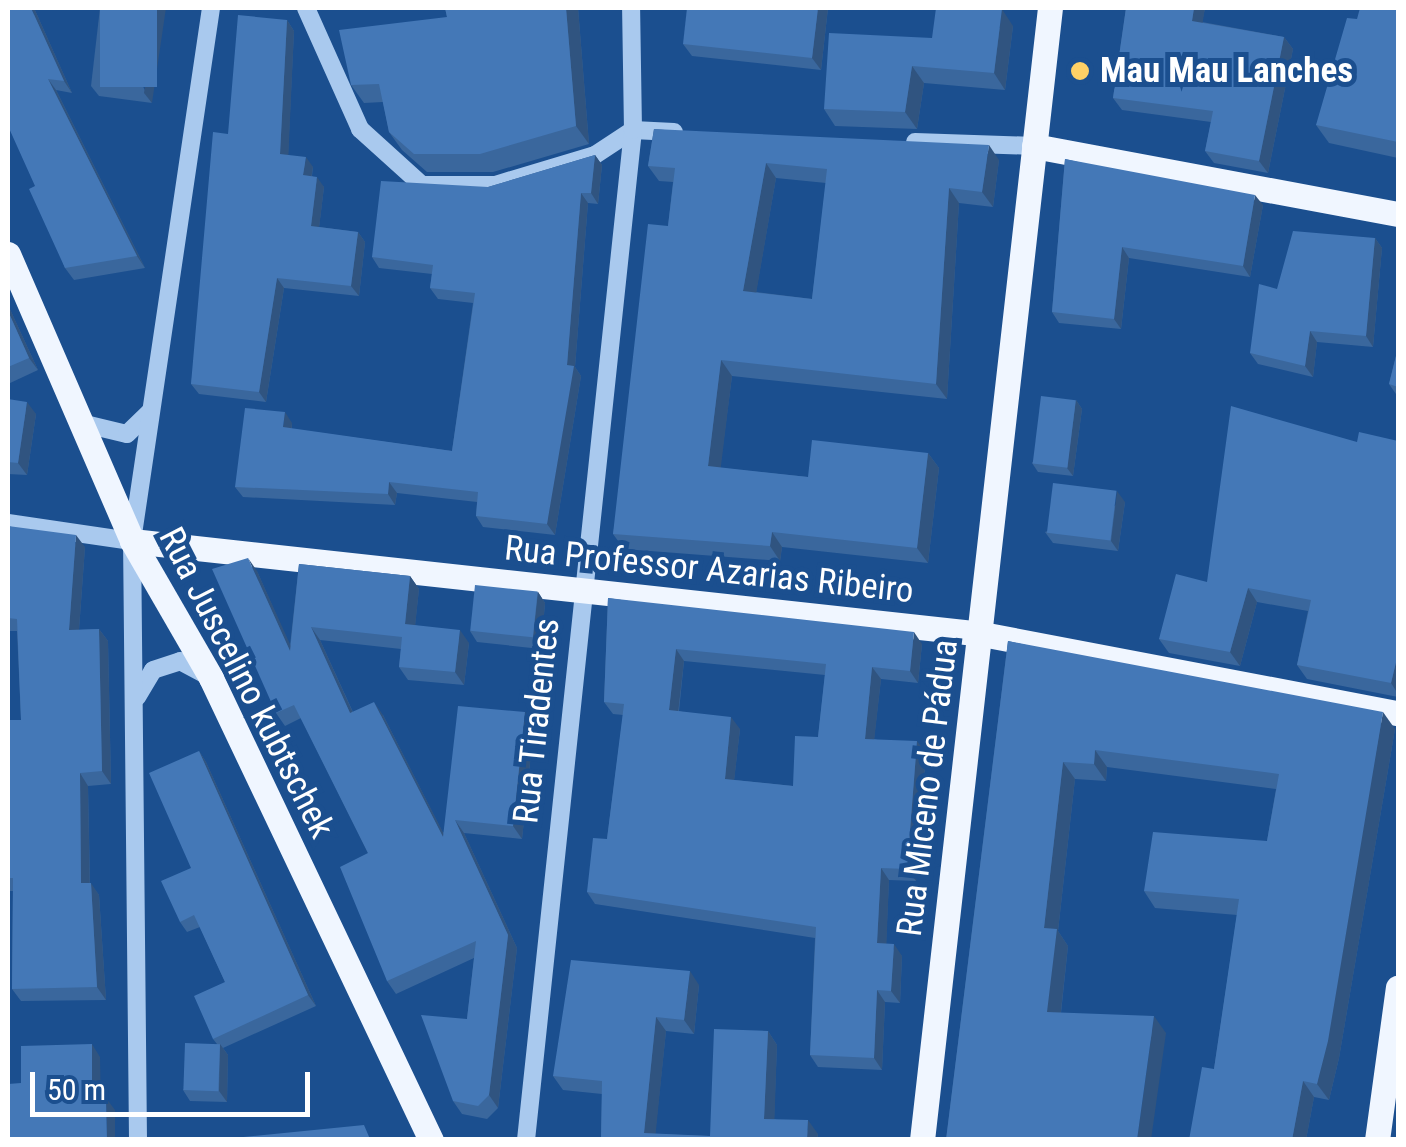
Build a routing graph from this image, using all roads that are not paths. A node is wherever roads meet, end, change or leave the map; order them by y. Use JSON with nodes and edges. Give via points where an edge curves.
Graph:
{"nodes":[{"id":1,"x":211,"y":8,"type":"edge"},
{"id":2,"x":306,"y":8,"type":"edge"},
{"id":3,"x":632,"y":8,"type":"edge"},
{"id":4,"x":1050,"y":8,"type":"edge"},
{"id":5,"x":633,"y":130,"type":"junction"},
{"id":6,"x":690,"y":133,"type":"edge"},
{"id":7,"x":901,"y":141,"type":"edge"},
{"id":8,"x":1034,"y":146,"type":"junction"},
{"id":9,"x":1398,"y":214,"type":"edge"},
{"id":10,"x":8,"y":254,"type":"edge"},
{"id":11,"x":151,"y":411,"type":"junction"},
{"id":12,"x":81,"y":423,"type":"junction"},
{"id":13,"x":8,"y":523,"type":"edge"},
{"id":14,"x":132,"y":541,"type":"junction"},
{"id":15,"x":584,"y":593,"type":"junction"},
{"id":16,"x":982,"y":634,"type":"junction"},
{"id":17,"x":211,"y":678,"type":"junction"},
{"id":18,"x":137,"y":697,"type":"junction"},
{"id":19,"x":1398,"y":713,"type":"edge"},
{"id":20,"x":1398,"y":986,"type":"edge"},
{"id":21,"x":138,"y":1140,"type":"edge"},
{"id":22,"x":431,"y":1140,"type":"edge"},
{"id":23,"x":526,"y":1140,"type":"edge"},
{"id":24,"x":922,"y":1140,"type":"edge"},
{"id":25,"x":1377,"y":1140,"type":"edge"}],
"edges":[{"from":1,"to":11,"type":"street"},
{"from":2,"to":5,"type":"street","via":[[360,129],[422,185],[496,185],[595,155]]},
{"from":3,"to":5,"type":"street","name":"Rua Tiradentes"},
{"from":4,"to":8,"type":"main road","name":"Rua Miceno de Pádua"},
{"from":5,"to":6,"type":"street"},
{"from":5,"to":15,"type":"street","name":"Rua Tiradentes"},
{"from":7,"to":8,"type":"street"},
{"from":8,"to":9,"type":"main road"},
{"from":8,"to":16,"type":"main road","name":"Rua Miceno de Pádua"},
{"from":10,"to":12,"type":"main road","name":"Rua Juscelino kubtschek"},
{"from":11,"to":12,"type":"street","via":[[128,434]]},
{"from":11,"to":14,"type":"street"},
{"from":12,"to":14,"type":"main road","name":"Rua Juscelino kubtschek"},
{"from":13,"to":14,"type":"street","name":"Rua Professor Azarias Ribeiro"},
{"from":14,"to":15,"type":"main road","name":"Rua Professor Azarias Ribeiro"},
{"from":14,"to":17,"type":"main road","name":"Rua Juscelino kubtschek"},
{"from":14,"to":18,"type":"street"},
{"from":15,"to":16,"type":"main road","name":"Rua Professor Azarias Ribeiro"},
{"from":15,"to":23,"type":"street","name":"Rua Tiradentes"},
{"from":16,"to":19,"type":"main road","name":"Rua Professor Azarias Ribeiro"},
{"from":16,"to":24,"type":"main road","name":"Rua Miceno de Pádua"},
{"from":17,"to":18,"type":"street","via":[[180,661],[153,670]]},
{"from":17,"to":22,"type":"main road","name":"Rua Juscelino kubtschek"},
{"from":18,"to":21,"type":"street"},
{"from":20,"to":25,"type":"main road"}]}
